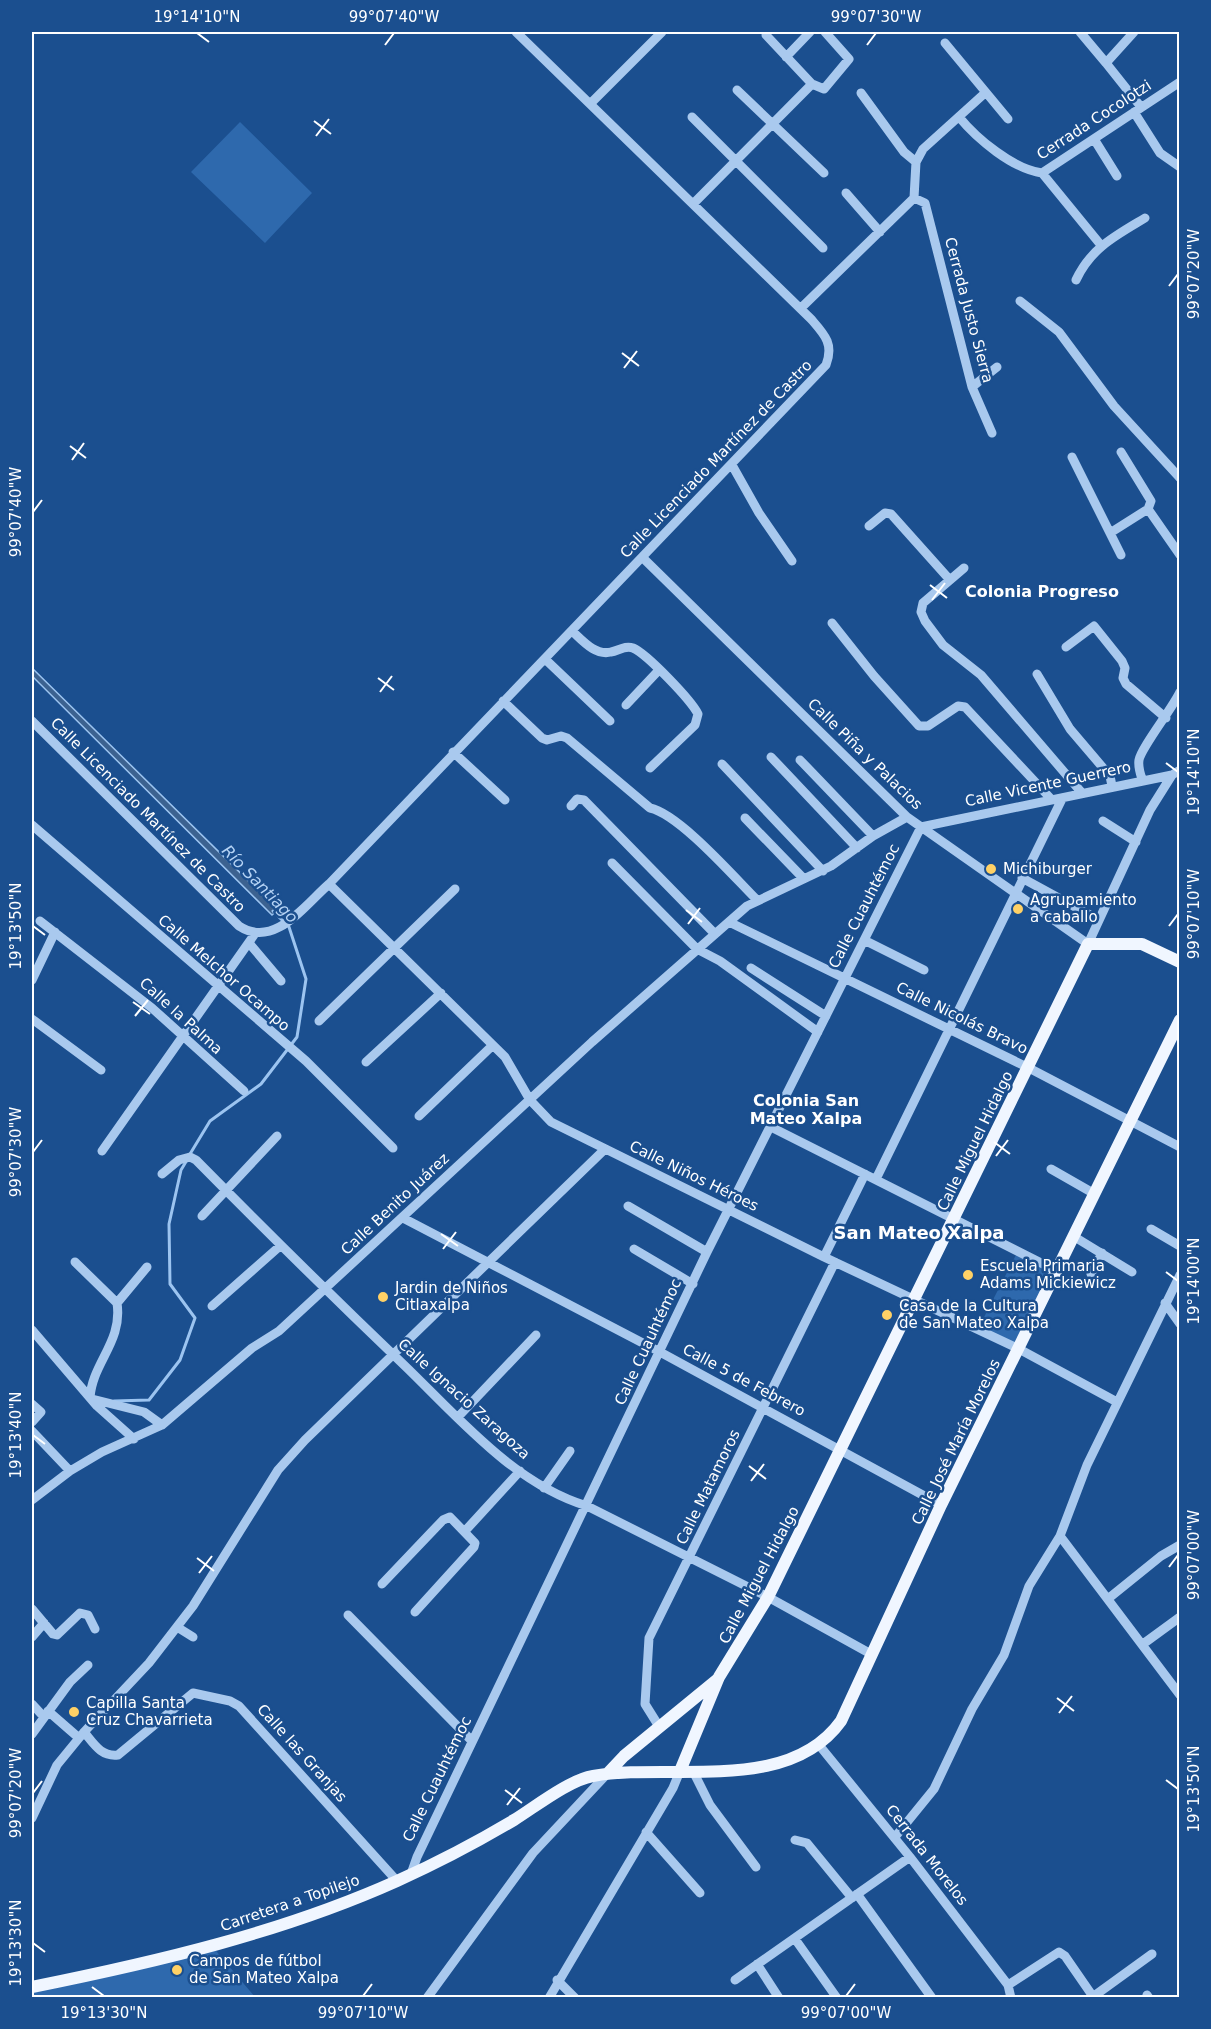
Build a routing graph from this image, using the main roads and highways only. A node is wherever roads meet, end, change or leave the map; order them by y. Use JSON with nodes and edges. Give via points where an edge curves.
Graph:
{"nodes":[{"id":1,"x":1179,"y":962,"type":"edge"},
{"id":2,"x":1179,"y":1020,"type":"edge"},
{"id":3,"x":719,"y":1677,"type":"junction"},
{"id":4,"x":680,"y":1772,"type":"junction"},
{"id":5,"x":607,"y":1774,"type":"junction"},
{"id":6,"x":32,"y":1987,"type":"edge"}],
"edges":[{"from":1,"to":3,"type":"main road","name":"Calle Miguel Hidalgo","via":[[1142,944],[1088,944],[768,1597]]},
{"from":2,"to":4,"type":"main road","name":"Calle José María Morelos","via":[[941,1504],[841,1721],[819,1745],[790,1759],[765,1765]]},
{"from":3,"to":4,"type":"main road","name":"Calle Miguel Hidalgo"},
{"from":3,"to":5,"type":"main road","name":"Calle Miguel Hidalgo"},
{"from":4,"to":5,"type":"main road","name":"Calle José María Morelos"},
{"from":5,"to":6,"type":"main road","name":"Carretera a Topilejo","via":[[575,1783],[411,1874],[321,1912],[148,1963]]}]}
